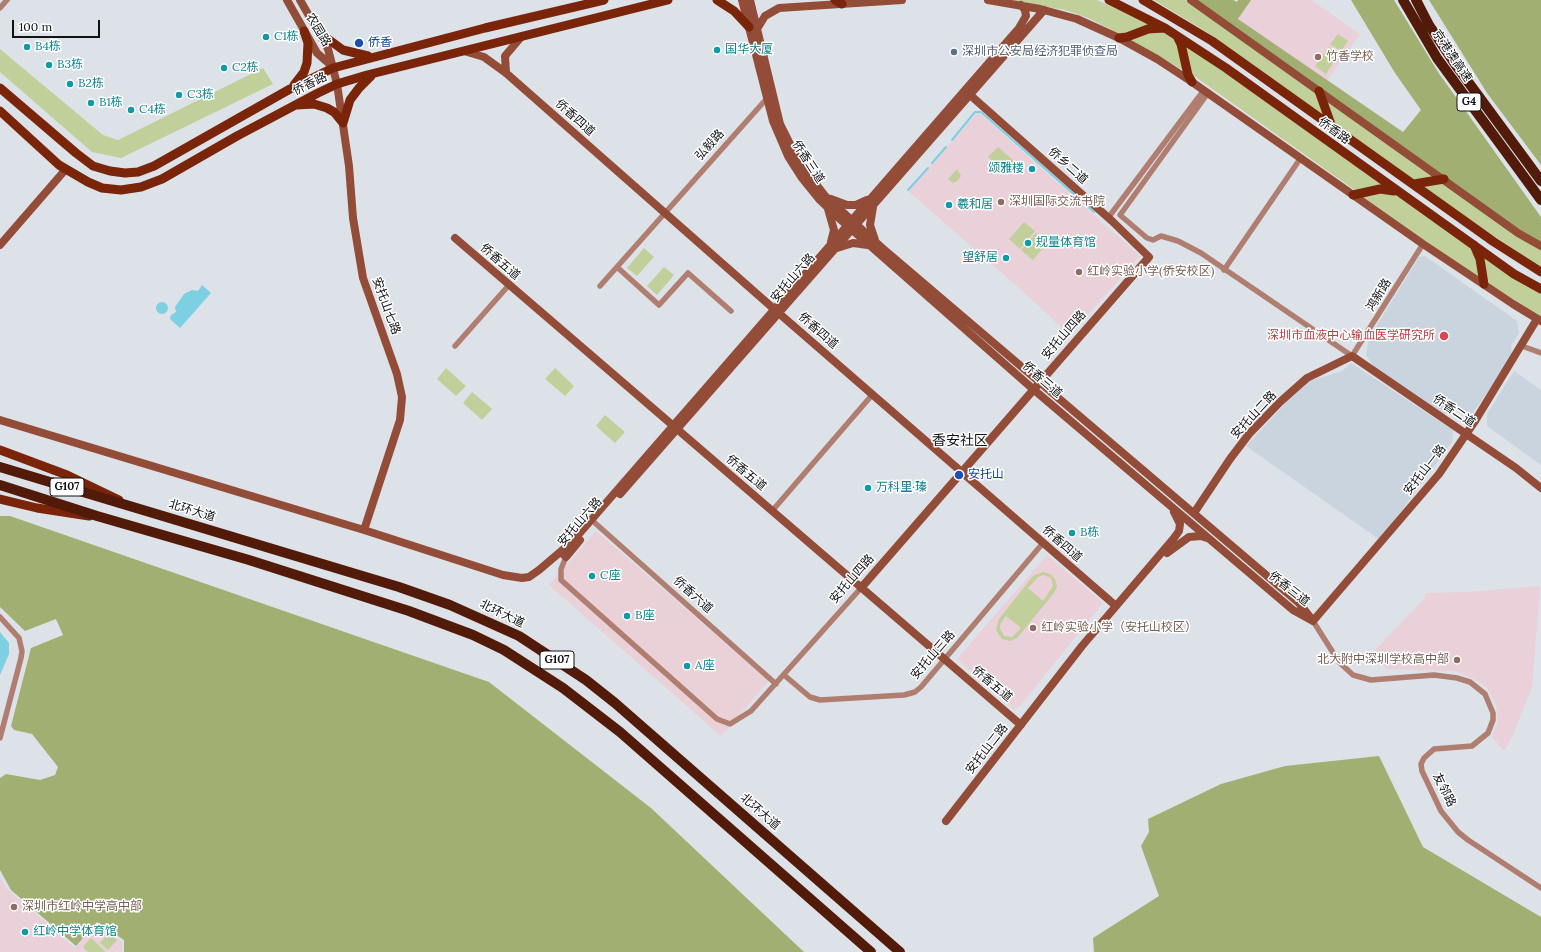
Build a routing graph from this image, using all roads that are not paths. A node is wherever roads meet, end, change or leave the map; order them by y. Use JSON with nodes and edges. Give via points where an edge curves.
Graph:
{"nodes":[{"id":1,"x":7,"y":0,"type":"edge"},
{"id":2,"x":287,"y":0,"type":"edge"},
{"id":3,"x":300,"y":0,"type":"edge"},
{"id":4,"x":604,"y":0,"type":"edge"},
{"id":5,"x":668,"y":0,"type":"edge"},
{"id":6,"x":716,"y":0,"type":"edge"},
{"id":7,"x":742,"y":0,"type":"edge"},
{"id":8,"x":750,"y":0,"type":"edge"},
{"id":9,"x":902,"y":0,"type":"edge"},
{"id":10,"x":988,"y":0,"type":"edge"},
{"id":11,"x":1109,"y":0,"type":"edge"},
{"id":12,"x":1143,"y":0,"type":"edge"},
{"id":13,"x":1191,"y":0,"type":"edge"},
{"id":14,"x":1403,"y":0,"type":"edge"},
{"id":15,"x":1416,"y":0,"type":"edge"},
{"id":16,"x":838,"y":2,"type":"edge"},
{"id":17,"x":1021,"y":5,"type":"junction"},
{"id":18,"x":0,"y":8,"type":"edge"},
{"id":19,"x":1044,"y":10,"type":"junction"},
{"id":20,"x":314,"y":25,"type":"junction"},
{"id":21,"x":753,"y":28,"type":"junction"},
{"id":22,"x":1165,"y":28,"type":"junction"},
{"id":23,"x":304,"y":31,"type":"junction"},
{"id":24,"x":522,"y":36,"type":"junction"},
{"id":25,"x":1177,"y":36,"type":"junction"},
{"id":26,"x":1119,"y":38,"type":"junction"},
{"id":27,"x":463,"y":50,"type":"junction"},
{"id":28,"x":377,"y":56,"type":"junction"},
{"id":29,"x":333,"y":68,"type":"junction"},
{"id":30,"x":376,"y":72,"type":"junction"},
{"id":31,"x":506,"y":72,"type":"junction"},
{"id":32,"x":1192,"y":82,"type":"junction"},
{"id":33,"x":337,"y":84,"type":"junction"},
{"id":34,"x":0,"y":88,"type":"edge"},
{"id":35,"x":290,"y":89,"type":"junction"},
{"id":36,"x":1206,"y":92,"type":"junction"},
{"id":37,"x":1319,"y":92,"type":"junction"},
{"id":38,"x":969,"y":94,"type":"junction"},
{"id":39,"x":769,"y":96,"type":"junction"},
{"id":40,"x":294,"y":105,"type":"junction"},
{"id":41,"x":0,"y":111,"type":"edge"},
{"id":42,"x":343,"y":123,"type":"junction"},
{"id":43,"x":1332,"y":127,"type":"junction"},
{"id":44,"x":1300,"y":158,"type":"junction"},
{"id":45,"x":66,"y":169,"type":"junction"},
{"id":46,"x":1444,"y":179,"type":"junction"},
{"id":47,"x":1541,"y":180,"type":"edge"},
{"id":48,"x":1414,"y":184,"type":"junction"},
{"id":49,"x":821,"y":192,"type":"junction"},
{"id":50,"x":1397,"y":192,"type":"junction"},
{"id":51,"x":1353,"y":195,"type":"junction"},
{"id":52,"x":875,"y":199,"type":"junction"},
{"id":53,"x":1541,"y":200,"type":"edge"},
{"id":54,"x":824,"y":204,"type":"junction"},
{"id":55,"x":664,"y":213,"type":"junction"},
{"id":56,"x":1108,"y":218,"type":"junction"},
{"id":57,"x":852,"y":225,"type":"junction"},
{"id":58,"x":455,"y":238,"type":"dead end"},
{"id":59,"x":1423,"y":244,"type":"junction"},
{"id":60,"x":1474,"y":244,"type":"junction"},
{"id":61,"x":0,"y":245,"type":"edge"},
{"id":62,"x":1541,"y":246,"type":"edge"},
{"id":63,"x":877,"y":247,"type":"junction"},
{"id":64,"x":829,"y":251,"type":"junction"},
{"id":65,"x":1149,"y":257,"type":"joint"},
{"id":66,"x":617,"y":268,"type":"junction"},
{"id":67,"x":1224,"y":270,"type":"junction"},
{"id":68,"x":1541,"y":272,"type":"edge"},
{"id":69,"x":1484,"y":284,"type":"junction"},
{"id":70,"x":509,"y":285,"type":"junction"},
{"id":71,"x":600,"y":286,"type":"dead end"},
{"id":72,"x":1541,"y":289,"type":"edge"},
{"id":73,"x":731,"y":311,"type":"dead end"},
{"id":74,"x":776,"y":311,"type":"junction"},
{"id":75,"x":1539,"y":320,"type":"edge"},
{"id":76,"x":455,"y":346,"type":"dead end"},
{"id":77,"x":1522,"y":346,"type":"junction"},
{"id":78,"x":1541,"y":353,"type":"edge"},
{"id":79,"x":1352,"y":356,"type":"junction"},
{"id":80,"x":1040,"y":381,"type":"junction"},
{"id":81,"x":1033,"y":389,"type":"junction"},
{"id":82,"x":872,"y":395,"type":"junction"},
{"id":83,"x":0,"y":420,"type":"edge"},
{"id":84,"x":674,"y":428,"type":"junction"},
{"id":85,"x":1467,"y":434,"type":"junction"},
{"id":86,"x":0,"y":450,"type":"edge"},
{"id":87,"x":0,"y":467,"type":"edge"},
{"id":88,"x":962,"y":473,"type":"junction"},
{"id":89,"x":0,"y":485,"type":"edge"},
{"id":90,"x":1541,"y":488,"type":"edge"},
{"id":91,"x":0,"y":489,"type":"edge"},
{"id":92,"x":28,"y":495,"type":"junction"},
{"id":93,"x":0,"y":499,"type":"edge"},
{"id":94,"x":1165,"y":501,"type":"junction"},
{"id":95,"x":0,"y":505,"type":"edge"},
{"id":96,"x":22,"y":505,"type":"junction"},
{"id":97,"x":135,"y":507,"type":"junction"},
{"id":98,"x":772,"y":511,"type":"junction"},
{"id":99,"x":1194,"y":513,"type":"junction"},
{"id":100,"x":97,"y":516,"type":"junction"},
{"id":101,"x":595,"y":523,"type":"junction"},
{"id":102,"x":364,"y":530,"type":"junction"},
{"id":103,"x":1212,"y":541,"type":"junction"},
{"id":104,"x":1043,"y":543,"type":"junction"},
{"id":105,"x":564,"y":554,"type":"junction"},
{"id":106,"x":1155,"y":563,"type":"junction"},
{"id":107,"x":861,"y":588,"type":"junction"},
{"id":108,"x":1116,"y":606,"type":"junction"},
{"id":109,"x":0,"y":617,"type":"edge"},
{"id":110,"x":1312,"y":621,"type":"junction"},
{"id":111,"x":945,"y":659,"type":"junction"},
{"id":112,"x":784,"y":675,"type":"junction"},
{"id":113,"x":776,"y":684,"type":"junction"},
{"id":114,"x":1022,"y":725,"type":"junction"},
{"id":115,"x":0,"y":738,"type":"edge"},
{"id":116,"x":946,"y":821,"type":"dead end"},
{"id":117,"x":1541,"y":888,"type":"edge"},
{"id":118,"x":871,"y":952,"type":"edge"},
{"id":119,"x":900,"y":952,"type":"edge"}],
"edges":[{"from":1,"to":18,"type":"street"},
{"from":2,"to":23,"type":"street","name":"农园路"},
{"from":3,"to":20,"type":"street","name":"农园路"},
{"from":4,"to":28,"type":"main road","name":"侨香路"},
{"from":5,"to":24,"type":"main road","name":"侨香路"},
{"from":6,"to":21,"type":"main road","via":[[734,11]]},
{"from":7,"to":21,"type":"street","name":"侨香三道"},
{"from":8,"to":21,"type":"street","name":"侨香三道"},
{"from":9,"to":16,"type":"street"},
{"from":10,"to":17,"type":"street"},
{"from":11,"to":22,"type":"main road","name":"侨香路"},
{"from":12,"to":43,"type":"main road","name":"侨香路","via":[[1212,41]]},
{"from":13,"to":37,"type":"street"},
{"from":14,"to":53,"type":"highway","name":"京港澳高速","number":"G4","via":[[1437,58]]},
{"from":15,"to":47,"type":"highway","name":"京港澳高速","number":"G4","via":[[1455,64]]},
{"from":16,"to":21,"type":"street","via":[[778,8]]},
{"from":17,"to":19,"type":"street"},
{"from":17,"to":52,"type":"street","name":"安托山六路","via":[[1026,13],[1022,25]]},
{"from":19,"to":26,"type":"street","via":[[1077,19]]},
{"from":19,"to":38,"type":"street","name":"安托山六路"},
{"from":20,"to":28,"type":"main road","via":[[343,50],[363,56]]},
{"from":20,"to":29,"type":"street","name":"农园路","via":[[328,49]]},
{"from":21,"to":39,"type":"street","name":"侨香三道"},
{"from":22,"to":25,"type":"main road","name":"侨香路"},
{"from":22,"to":26,"type":"main road","via":[[1155,28]]},
{"from":23,"to":29,"type":"street","name":"农园路","via":[[317,53]]},
{"from":23,"to":35,"type":"main road","via":[[308,44],[307,63]]},
{"from":24,"to":27,"type":"main road","name":"侨香路"},
{"from":24,"to":31,"type":"street","via":[[505,56]]},
{"from":25,"to":32,"type":"main road"},
{"from":25,"to":50,"type":"main road","name":"侨香路","via":[[1226,68]]},
{"from":26,"to":32,"type":"street"},
{"from":27,"to":30,"type":"main road","name":"侨香路"},
{"from":27,"to":31,"type":"street","name":"侨香四道","via":[[484,57]]},
{"from":28,"to":29,"type":"main road","name":"侨香路"},
{"from":29,"to":33,"type":"street","name":"农园路"},
{"from":29,"to":35,"type":"main road","name":"侨香路"},
{"from":30,"to":33,"type":"main road","name":"侨香路"},
{"from":30,"to":42,"type":"main road","via":[[354,94],[346,109]]},
{"from":31,"to":55,"type":"street","name":"侨香四道"},
{"from":32,"to":36,"type":"street"},
{"from":33,"to":40,"type":"main road","name":"侨香路"},
{"from":33,"to":42,"type":"street","name":"安托山七路"},
{"from":34,"to":35,"type":"main road","name":"侨香路","via":[[93,166],[125,173],[138,172],[154,166]]},
{"from":36,"to":44,"type":"street"},
{"from":36,"to":56,"type":"street"},
{"from":36,"to":67,"type":"street","via":[[1120,215],[1147,238],[1153,240],[1161,236],[1178,241],[1201,253]]},
{"from":37,"to":43,"type":"main road"},
{"from":37,"to":46,"type":"street"},
{"from":38,"to":52,"type":"street","name":"安托山六路"},
{"from":38,"to":56,"type":"street","name":"侨乡二道"},
{"from":39,"to":49,"type":"street","name":"侨香三道","via":[[792,149]]},
{"from":39,"to":54,"type":"street","name":"侨香三道","via":[[775,127],[788,156]]},
{"from":39,"to":55,"type":"street","name":"弘毅路"},
{"from":40,"to":42,"type":"main road","via":[[320,106],[334,112]]},
{"from":40,"to":45,"type":"main road","name":"侨香路","via":[[162,179],[141,187],[121,190],[102,188]]},
{"from":41,"to":45,"type":"main road","name":"侨香路"},
{"from":42,"to":102,"type":"street","name":"安托山七路","via":[[353,218],[363,278],[397,374],[402,397],[400,420]]},
{"from":43,"to":48,"type":"main road","name":"侨香路"},
{"from":44,"to":51,"type":"street"},
{"from":44,"to":67,"type":"street"},
{"from":45,"to":61,"type":"street"},
{"from":46,"to":48,"type":"main road"},
{"from":46,"to":62,"type":"street","via":[[1518,233]]},
{"from":48,"to":68,"type":"main road","name":"侨香路","via":[[1494,242]]},
{"from":49,"to":52,"type":"street","via":[[836,202],[847,205]]},
{"from":49,"to":57,"type":"street","name":"侨香三道"},
{"from":50,"to":51,"type":"main road","via":[[1380,189]]},
{"from":50,"to":60,"type":"main road","name":"侨香路"},
{"from":51,"to":59,"type":"street"},
{"from":52,"to":57,"type":"street","name":"安托山六路"},
{"from":52,"to":63,"type":"street","via":[[870,224]]},
{"from":54,"to":57,"type":"street","name":"侨香三道"},
{"from":54,"to":64,"type":"street","via":[[830,214],[834,230]]},
{"from":55,"to":66,"type":"street","name":"弘毅路"},
{"from":55,"to":74,"type":"street","name":"侨香四道"},
{"from":56,"to":65,"type":"street","name":"侨乡二道"},
{"from":57,"to":63,"type":"street","name":"侨香三道"},
{"from":57,"to":64,"type":"street","name":"安托山六路"},
{"from":58,"to":70,"type":"street","name":"侨香五道"},
{"from":59,"to":69,"type":"street"},
{"from":59,"to":79,"type":"street","name":"鸿新路"},
{"from":60,"to":69,"type":"main road","via":[[1480,259]]},
{"from":60,"to":72,"type":"main road","name":"侨香路","via":[[1514,274]]},
{"from":63,"to":64,"type":"street","via":[[853,243]]},
{"from":63,"to":80,"type":"street","name":"侨香三道"},
{"from":63,"to":81,"type":"street","name":"侨香三道"},
{"from":64,"to":74,"type":"street","name":"安托山六路"},
{"from":65,"to":80,"type":"street","name":"安托山四路"},
{"from":66,"to":71,"type":"street","name":"弘毅路"},
{"from":66,"to":73,"type":"street","via":[[659,305],[688,273]]},
{"from":67,"to":79,"type":"street"},
{"from":69,"to":75,"type":"street"},
{"from":70,"to":76,"type":"street"},
{"from":70,"to":84,"type":"street","name":"侨香五道"},
{"from":74,"to":82,"type":"street","name":"侨香四道"},
{"from":74,"to":84,"type":"street","name":"安托山六路"},
{"from":75,"to":77,"type":"street","name":"安托山一路"},
{"from":77,"to":78,"type":"street"},
{"from":77,"to":85,"type":"street","name":"安托山一路"},
{"from":79,"to":85,"type":"street","name":"侨香二道"},
{"from":79,"to":99,"type":"street","name":"安托山二路","via":[[1308,378],[1280,402],[1244,440]]},
{"from":80,"to":81,"type":"street","name":"安托山四路"},
{"from":80,"to":99,"type":"street","name":"侨香三道"},
{"from":81,"to":88,"type":"street","name":"安托山四路"},
{"from":81,"to":94,"type":"street","name":"侨香三道"},
{"from":82,"to":88,"type":"street","name":"侨香四道"},
{"from":82,"to":98,"type":"street"},
{"from":83,"to":102,"type":"street"},
{"from":84,"to":98,"type":"street","name":"侨香五道"},
{"from":84,"to":101,"type":"street","name":"安托山六路"},
{"from":84,"to":105,"type":"street","name":"安托山六路"},
{"from":85,"to":90,"type":"street","name":"侨香二道"},
{"from":85,"to":110,"type":"street","name":"安托山一路","via":[[1439,474]]},
{"from":86,"to":97,"type":"main road","via":[[67,475]]},
{"from":87,"to":97,"type":"highway","name":"北环大道","number":"G107"},
{"from":88,"to":104,"type":"street","name":"侨香四道"},
{"from":88,"to":107,"type":"street","name":"安托山四路"},
{"from":89,"to":92,"type":"highway","number":"G107"},
{"from":91,"to":92,"type":"highway"},
{"from":92,"to":100,"type":"highway","number":"G107"},
{"from":93,"to":96,"type":"main road"},
{"from":94,"to":103,"type":"street","name":"侨香三道"},
{"from":94,"to":106,"type":"street","via":[[1178,517],[1180,527]]},
{"from":95,"to":96,"type":"main road"},
{"from":96,"to":100,"type":"main road"},
{"from":97,"to":119,"type":"highway","name":"北环大道","number":"G107","via":[[450,604],[519,636],[586,680],[615,703]]},
{"from":98,"to":107,"type":"street","name":"侨香五道"},
{"from":99,"to":110,"type":"street","name":"侨香三道","via":[[1299,603]]},
{"from":100,"to":118,"type":"highway","number":"G107","via":[[249,560],[409,611],[473,635],[504,650],[569,692],[620,732]]},
{"from":101,"to":105,"type":"street","name":"安托山六路"},
{"from":101,"to":113,"type":"street","name":"侨香六道"},
{"from":102,"to":105,"type":"street","name":"安托山六路","via":[[513,578],[529,577]]},
{"from":103,"to":106,"type":"street","via":[[1201,536],[1189,537]]},
{"from":103,"to":110,"type":"street","name":"侨香三道","via":[[1293,610]]},
{"from":104,"to":108,"type":"street","name":"侨香四道"},
{"from":104,"to":111,"type":"street","name":"安托山三路"},
{"from":105,"to":113,"type":"street","name":"安托山四路","via":[[560,580],[717,719],[730,724],[742,718],[751,712]]},
{"from":106,"to":108,"type":"street","name":"安托山二路"},
{"from":107,"to":111,"type":"street","name":"侨香五道"},
{"from":107,"to":112,"type":"street","name":"安托山四路"},
{"from":108,"to":114,"type":"street","name":"安托山二路"},
{"from":109,"to":115,"type":"street","via":[[19,638],[22,651]]},
{"from":110,"to":117,"type":"street","name":"友邻路","via":[[1339,662],[1353,675],[1371,680],[1434,675],[1457,678],[1470,682],[1485,694],[1493,713],[1488,733],[1472,746],[1434,749],[1424,758],[1421,764],[1422,771],[1441,811],[1458,832]]},
{"from":111,"to":112,"type":"street","name":"安托山三路","via":[[921,687],[904,695],[820,700],[810,697]]},
{"from":111,"to":114,"type":"street","name":"侨香五道"},
{"from":112,"to":113,"type":"street","name":"安托山四路"},
{"from":114,"to":116,"type":"street","name":"安托山二路"}]}
